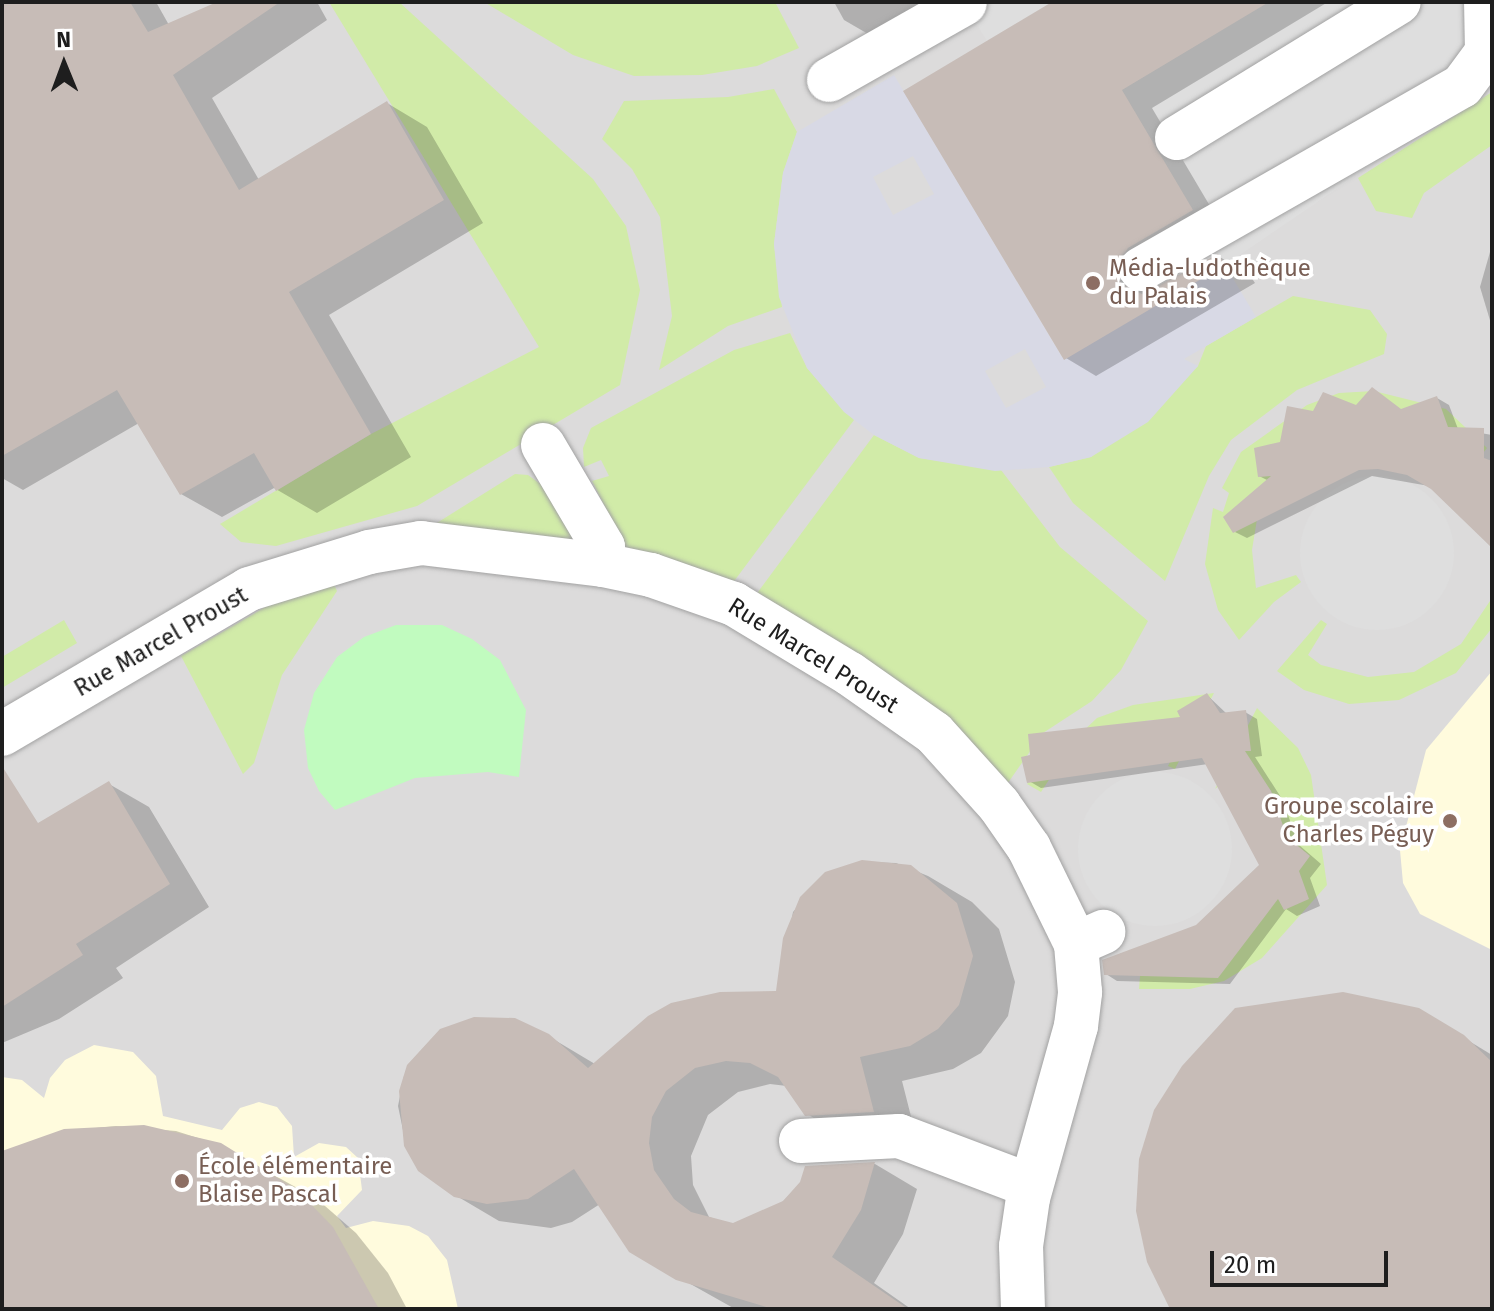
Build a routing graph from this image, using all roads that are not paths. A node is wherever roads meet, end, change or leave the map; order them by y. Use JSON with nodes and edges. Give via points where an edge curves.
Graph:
{"nodes":[{"id":1,"x":1399,"y":2,"type":"edge"},
{"id":2,"x":1486,"y":2,"type":"edge"},
{"id":3,"x":965,"y":3,"type":"edge"},
{"id":4,"x":829,"y":80,"type":"dead end"},
{"id":5,"x":1177,"y":138,"type":"dead end"},
{"id":6,"x":1141,"y":269,"type":"dead end"},
{"id":7,"x":543,"y":445,"type":"dead end"},
{"id":8,"x":603,"y":565,"type":"junction"},
{"id":9,"x":2,"y":734,"type":"edge"},
{"id":10,"x":801,"y":1141,"type":"dead end"},
{"id":11,"x":1031,"y":1186,"type":"junction"},
{"id":12,"x":1023,"y":1309,"type":"edge"}],
"edges":[{"from":1,"to":5,"type":"street"},
{"from":2,"to":6,"type":"street","via":[[1487,52],[1462,86]]},
{"from":3,"to":4,"type":"street"},
{"from":7,"to":8,"type":"street","via":[[603,547]]},
{"from":8,"to":9,"type":"street","name":"Rue Marcel Proust","via":[[421,543],[369,552],[249,589]]},
{"from":8,"to":11,"type":"street","name":"Rue Marcel Proust","via":[[651,575],[734,604],[850,674],[934,733],[999,805],[1029,848],[1090,938],[1076,1026]]},
{"from":10,"to":11,"type":"street","via":[[899,1136]]},
{"from":11,"to":12,"type":"street","via":[[1021,1246]]}]}
